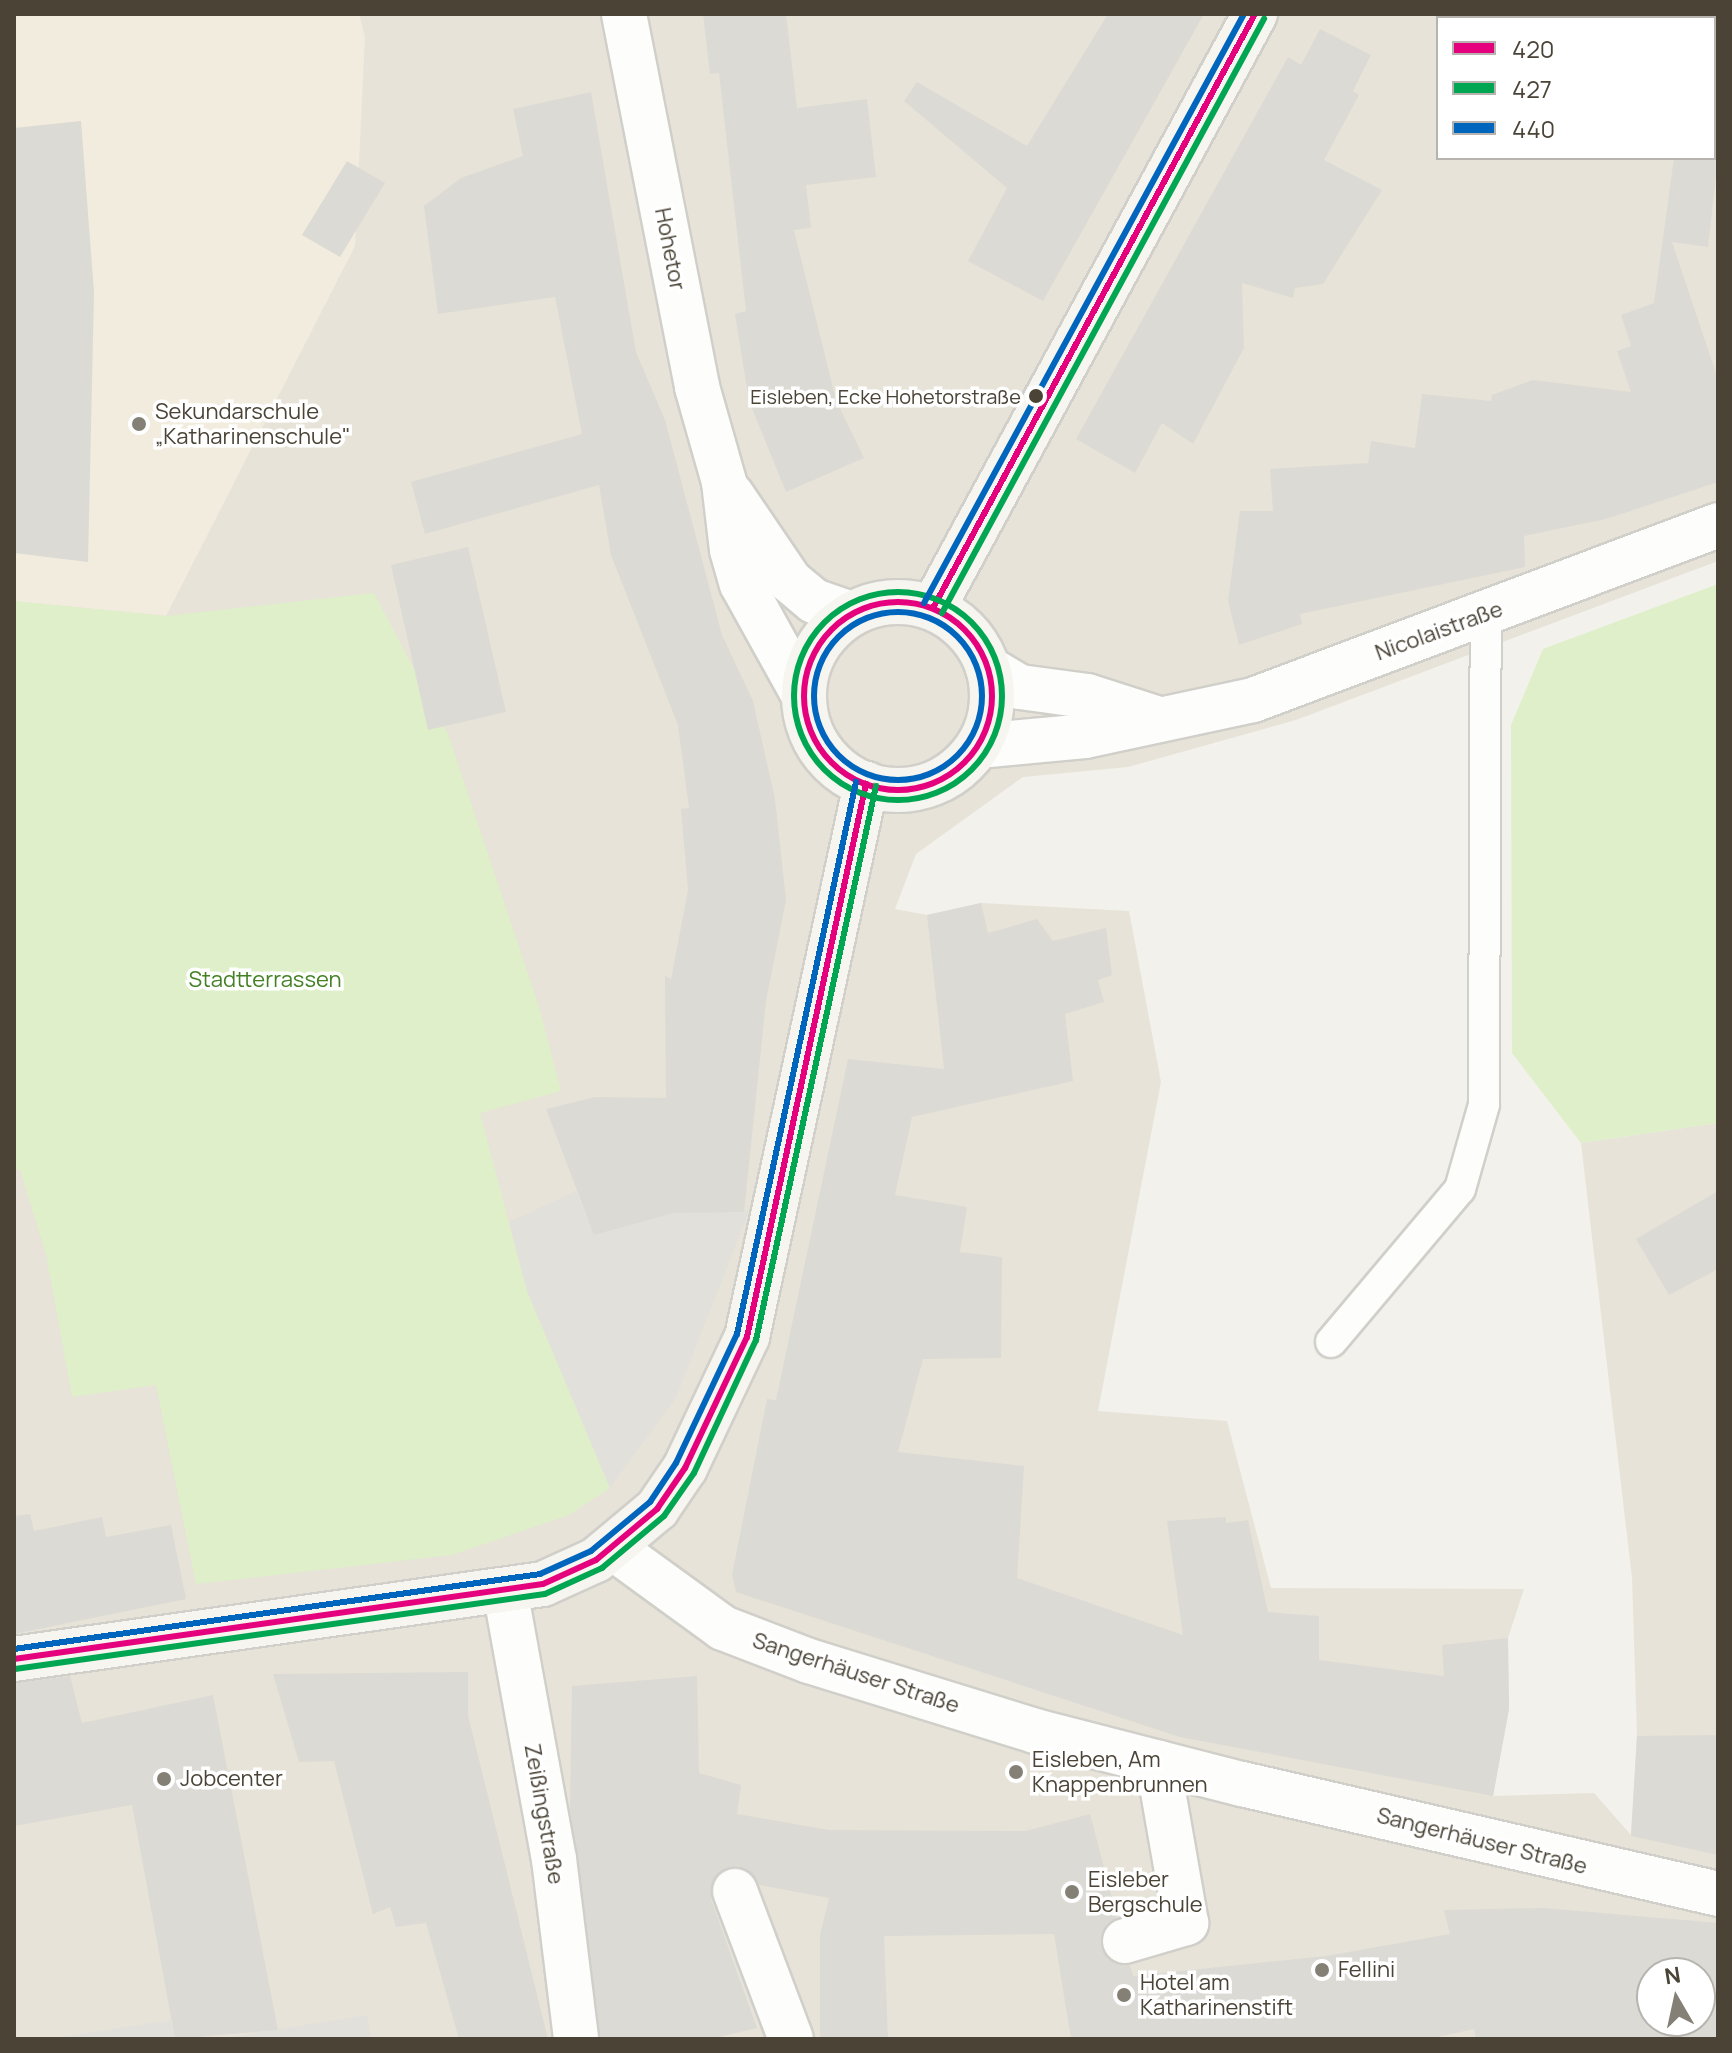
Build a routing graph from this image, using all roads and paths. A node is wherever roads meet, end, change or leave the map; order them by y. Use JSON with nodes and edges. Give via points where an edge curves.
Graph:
{"nodes":[{"id":1,"x":624,"y":14,"type":"edge"},
{"id":2,"x":1255,"y":14,"type":"edge"},
{"id":3,"x":724,"y":482,"type":"junction"},
{"id":4,"x":1718,"y":525,"type":"edge"},
{"id":5,"x":933,"y":608,"type":"junction"},
{"id":6,"x":1486,"y":613,"type":"junction"},
{"id":7,"x":851,"y":614,"type":"junction"},
{"id":8,"x":988,"y":668,"type":"junction"},
{"id":9,"x":804,"y":696,"type":"junction"},
{"id":10,"x":1156,"y":718,"type":"junction"},
{"id":11,"x":978,"y":746,"type":"junction"},
{"id":12,"x":866,"y":784,"type":"junction"},
{"id":13,"x":1331,"y":1342,"type":"dead end"},
{"id":14,"x":613,"y":1548,"type":"junction"},
{"id":15,"x":505,"y":1590,"type":"junction"},
{"id":16,"x":14,"y":1659,"type":"edge"},
{"id":17,"x":1158,"y":1762,"type":"junction"},
{"id":18,"x":735,"y":1891,"type":"dead end"},
{"id":19,"x":1718,"y":1894,"type":"edge"},
{"id":20,"x":1125,"y":1941,"type":"dead end"},
{"id":21,"x":576,"y":2039,"type":"edge"},
{"id":22,"x":791,"y":2039,"type":"edge"}],
"edges":[{"from":1,"to":3,"type":"street","name":"Hohetor","via":[[697,387]]},
{"from":2,"to":5,"type":"main road"},
{"from":3,"to":7,"type":"street","name":"Hohetor","via":[[790,581],[814,601]]},
{"from":3,"to":9,"type":"street","name":"Hohetor","via":[[742,584]]},
{"from":4,"to":6,"type":"street","name":"Nicolaistraße"},
{"from":5,"to":7,"type":"main road","via":[[891,602]]},
{"from":5,"to":8,"type":"main road","via":[[967,631]]},
{"from":6,"to":10,"type":"street","name":"Nicolaistraße","via":[[1253,700],[1191,717]]},
{"from":6,"to":13,"type":"lane","via":[[1484,1105],[1460,1189]]},
{"from":7,"to":9,"type":"main road","via":[[816,649]]},
{"from":8,"to":10,"type":"street","name":"Nicolaistraße","via":[[1020,687],[1087,696]]},
{"from":8,"to":11,"type":"main road","via":[[992,708]]},
{"from":9,"to":12,"type":"main road","via":[[815,740],[828,759]]},
{"from":10,"to":11,"type":"street","name":"Nicolaistraße","via":[[1085,736]]},
{"from":11,"to":12,"type":"main road","via":[[961,766],[917,788]]},
{"from":12,"to":14,"type":"main road","via":[[747,1337],[685,1468],[657,1509]]},
{"from":14,"to":15,"type":"main road","via":[[557,1579]]},
{"from":14,"to":17,"type":"street","name":"Sangerhäuser Straße","via":[[737,1633],[1035,1731]]},
{"from":15,"to":16,"type":"main road"},
{"from":15,"to":21,"type":"street","name":"Zeißingstraße","via":[[554,1859]]},
{"from":17,"to":19,"type":"street","name":"Sangerhäuser Straße"},
{"from":17,"to":20,"type":"street","via":[[1186,1923]]},
{"from":18,"to":22,"type":"street"}]}
